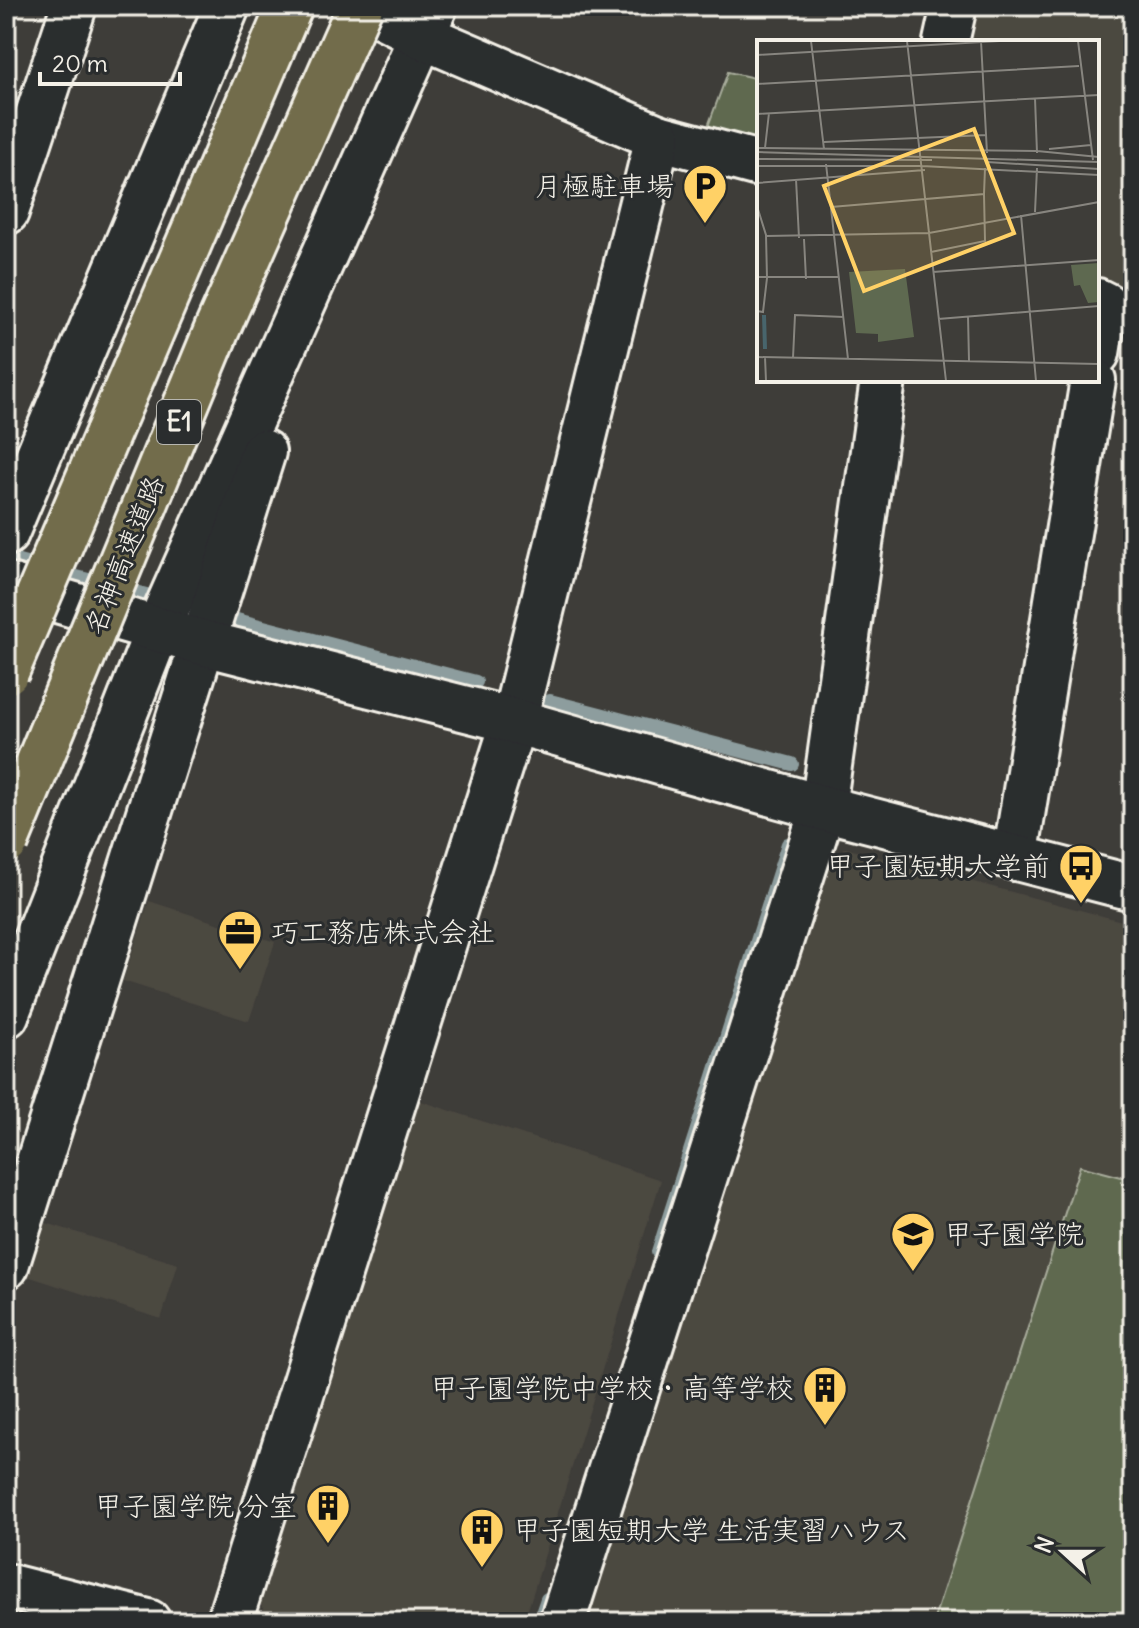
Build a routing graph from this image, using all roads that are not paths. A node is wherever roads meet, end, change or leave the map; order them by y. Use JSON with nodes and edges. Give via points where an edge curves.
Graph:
{"nodes":[{"id":1,"x":74,"y":6,"type":"edge"},
{"id":2,"x":227,"y":6,"type":"edge"},
{"id":3,"x":290,"y":6,"type":"edge"},
{"id":4,"x":362,"y":6,"type":"edge"},
{"id":5,"x":954,"y":6,"type":"edge"},
{"id":6,"x":428,"y":21,"type":"edge"},
{"id":7,"x":946,"y":40,"type":"edge"},
{"id":8,"x":658,"y":137,"type":"junction"},
{"id":9,"x":757,"y":163,"type":"edge"},
{"id":10,"x":6,"y":212,"type":"edge"},
{"id":11,"x":328,"y":245,"type":"junction"},
{"id":12,"x":1099,"y":302,"type":"edge"},
{"id":13,"x":1099,"y":341,"type":"edge"},
{"id":14,"x":883,"y":382,"type":"edge"},
{"id":15,"x":1093,"y":382,"type":"edge"},
{"id":16,"x":6,"y":533,"type":"edge"},
{"id":17,"x":6,"y":585,"type":"edge"},
{"id":18,"x":158,"y":629,"type":"junction"},
{"id":19,"x":204,"y":643,"type":"junction"},
{"id":20,"x":6,"y":672,"type":"edge"},
{"id":21,"x":514,"y":721,"type":"junction"},
{"id":22,"x":823,"y":808,"type":"junction"},
{"id":23,"x":6,"y":842,"type":"edge"},
{"id":24,"x":1015,"y":858,"type":"junction"},
{"id":25,"x":1133,"y":888,"type":"edge"},
{"id":26,"x":6,"y":1015,"type":"edge"},
{"id":27,"x":6,"y":1266,"type":"edge"},
{"id":28,"x":6,"y":1586,"type":"edge"},
{"id":29,"x":148,"y":1622,"type":"edge"},
{"id":30,"x":229,"y":1622,"type":"edge"},
{"id":31,"x":562,"y":1622,"type":"edge"}],
"edges":[{"from":1,"to":10,"type":"street"},
{"from":2,"to":16,"type":"street"},
{"from":3,"to":20,"type":"highway","number":"E1","bridge":true},
{"from":4,"to":6,"type":"street"},
{"from":4,"to":23,"type":"highway","name":"名神高速道路","number":"E1","bridge":true,"via":[[218,327]]},
{"from":5,"to":7,"type":"street"},
{"from":6,"to":8,"type":"street"},
{"from":6,"to":11,"type":"street"},
{"from":8,"to":9,"type":"street"},
{"from":8,"to":21,"type":"street"},
{"from":11,"to":18,"type":"street"},
{"from":11,"to":19,"type":"street"},
{"from":12,"to":13,"type":"street","via":[[1105,305]]},
{"from":14,"to":22,"type":"street"},
{"from":15,"to":24,"type":"street"},
{"from":17,"to":18,"type":"street"},
{"from":18,"to":19,"type":"street"},
{"from":18,"to":26,"type":"street"},
{"from":19,"to":21,"type":"street"},
{"from":19,"to":27,"type":"street"},
{"from":21,"to":22,"type":"street"},
{"from":21,"to":30,"type":"street"},
{"from":22,"to":24,"type":"street"},
{"from":22,"to":31,"type":"street"},
{"from":24,"to":25,"type":"street"},
{"from":28,"to":29,"type":"street"}]}
